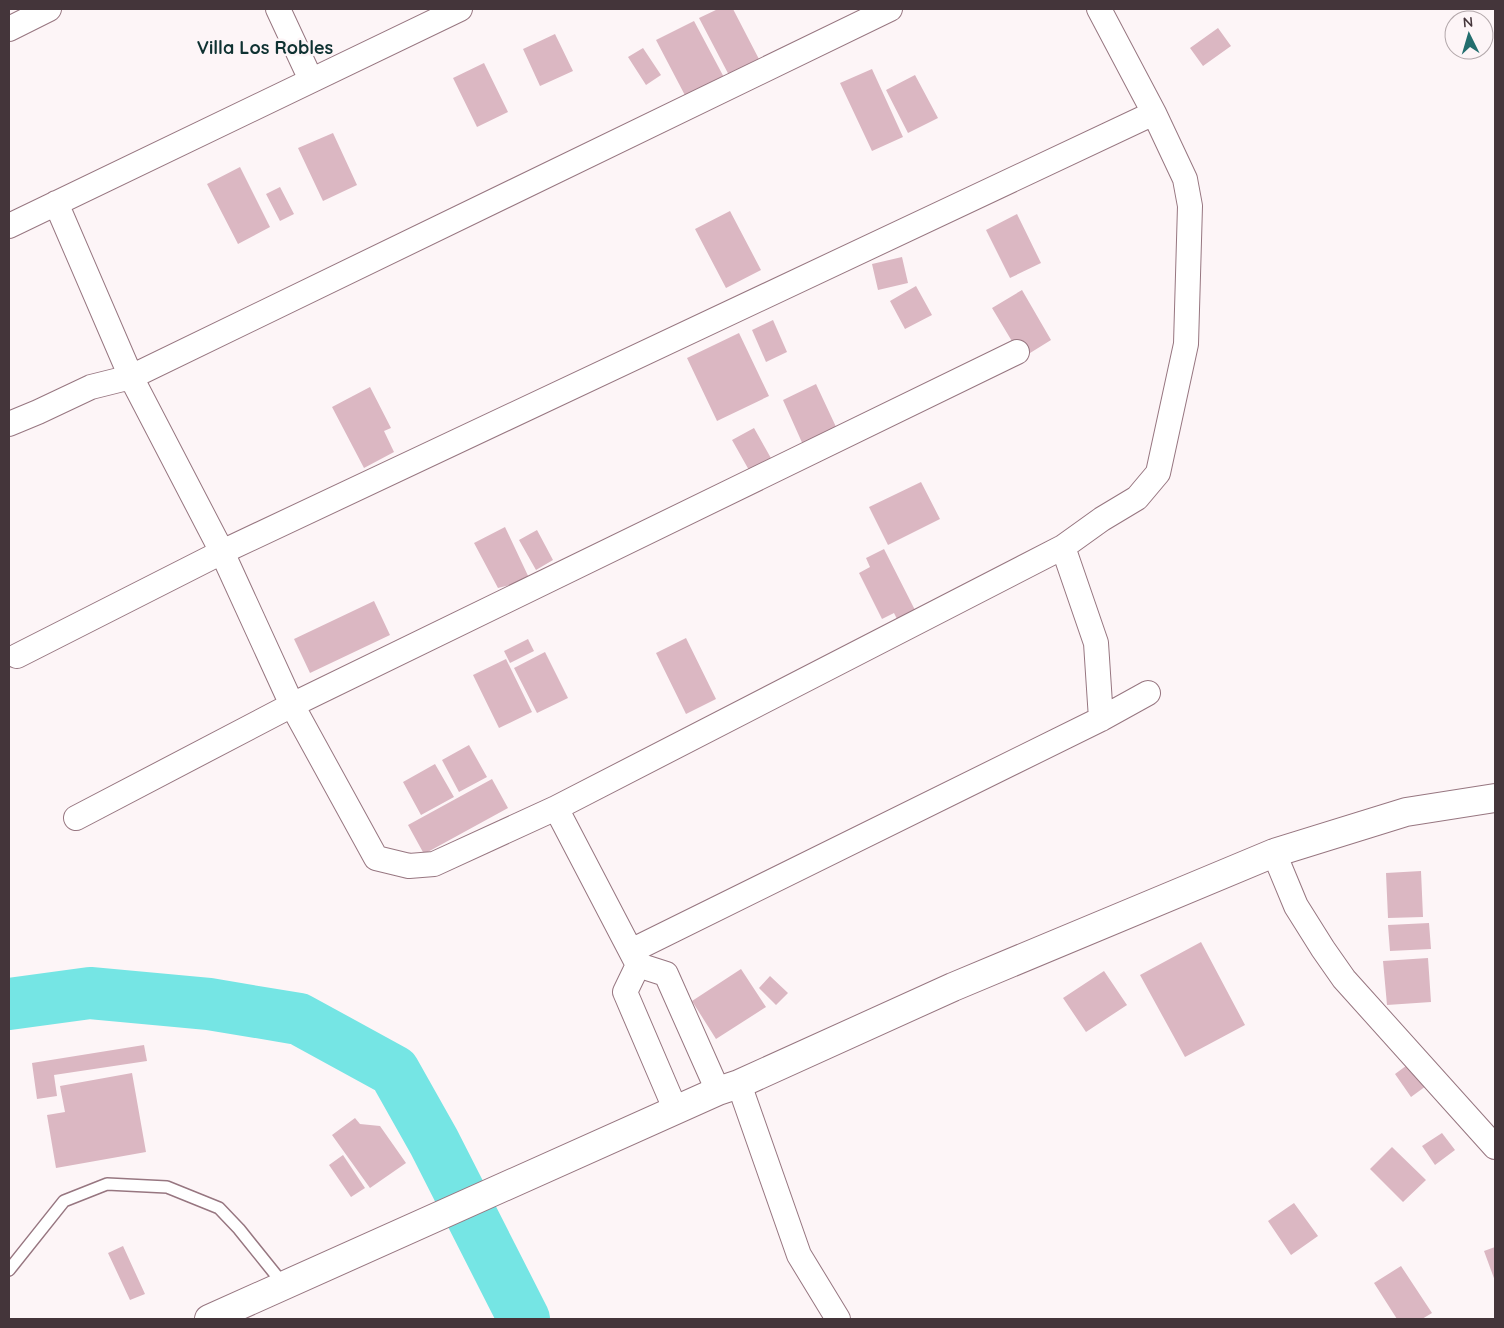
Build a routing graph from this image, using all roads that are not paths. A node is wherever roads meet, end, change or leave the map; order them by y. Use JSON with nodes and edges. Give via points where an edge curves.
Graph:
{"nodes":[{"id":1,"x":49,"y":9,"type":"edge"},
{"id":2,"x":278,"y":9,"type":"edge"},
{"id":3,"x":460,"y":9,"type":"edge"},
{"id":4,"x":890,"y":9,"type":"edge"},
{"id":5,"x":1099,"y":9,"type":"edge"},
{"id":6,"x":9,"y":29,"type":"edge"},
{"id":7,"x":311,"y":80,"type":"junction"},
{"id":8,"x":1154,"y":113,"type":"junction"},
{"id":9,"x":56,"y":203,"type":"junction"},
{"id":10,"x":9,"y":226,"type":"edge"},
{"id":11,"x":1017,"y":352,"type":"dead end"},
{"id":12,"x":131,"y":377,"type":"junction"},
{"id":13,"x":9,"y":424,"type":"edge"},
{"id":14,"x":1063,"y":548,"type":"junction"},
{"id":15,"x":222,"y":552,"type":"junction"},
{"id":16,"x":17,"y":656,"type":"dead end"},
{"id":17,"x":1148,"y":693,"type":"dead end"},
{"id":18,"x":292,"y":705,"type":"junction"},
{"id":19,"x":1101,"y":719,"type":"junction"},
{"id":20,"x":1495,"y":798,"type":"edge"},
{"id":21,"x":556,"y":808,"type":"junction"},
{"id":22,"x":76,"y":818,"type":"dead end"},
{"id":23,"x":1274,"y":853,"type":"junction"},
{"id":24,"x":635,"y":958,"type":"junction"},
{"id":25,"x":729,"y":1088,"type":"junction"},
{"id":26,"x":676,"y":1111,"type":"junction"},
{"id":27,"x":1495,"y":1146,"type":"edge"},
{"id":28,"x":9,"y":1270,"type":"edge"},
{"id":29,"x":284,"y":1285,"type":"junction"},
{"id":30,"x":209,"y":1319,"type":"edge"},
{"id":31,"x":838,"y":1319,"type":"edge"}],
"edges":[{"from":1,"to":6,"type":"street"},
{"from":2,"to":7,"type":"street"},
{"from":3,"to":7,"type":"street"},
{"from":4,"to":12,"type":"street"},
{"from":5,"to":8,"type":"street"},
{"from":7,"to":9,"type":"street"},
{"from":8,"to":14,"type":"street","via":[[1185,179],[1190,206],[1186,344],[1158,473],[1137,498]]},
{"from":8,"to":15,"type":"street"},
{"from":9,"to":10,"type":"street"},
{"from":9,"to":12,"type":"street"},
{"from":11,"to":18,"type":"street"},
{"from":12,"to":13,"type":"street","via":[[91,387]]},
{"from":12,"to":15,"type":"street"},
{"from":14,"to":19,"type":"street","via":[[1096,643]]},
{"from":14,"to":21,"type":"street"},
{"from":15,"to":16,"type":"street"},
{"from":15,"to":18,"type":"street"},
{"from":17,"to":19,"type":"street"},
{"from":18,"to":21,"type":"street","via":[[376,858],[409,866],[434,864]]},
{"from":18,"to":22,"type":"street"},
{"from":19,"to":24,"type":"street"},
{"from":20,"to":23,"type":"main road","via":[[1406,812]]},
{"from":21,"to":24,"type":"street"},
{"from":23,"to":25,"type":"main road","via":[[953,987]]},
{"from":23,"to":27,"type":"street","via":[[1296,906],[1344,979]]},
{"from":24,"to":25,"type":"street","via":[[666,974]]},
{"from":24,"to":26,"type":"street","via":[[625,992]]},
{"from":25,"to":26,"type":"main road"},
{"from":25,"to":31,"type":"street","via":[[799,1255]]},
{"from":26,"to":29,"type":"main road"},
{"from":28,"to":29,"type":"lane","via":[[64,1201],[107,1184],[167,1187],[219,1208],[240,1228]]},
{"from":29,"to":30,"type":"main road"}]}
